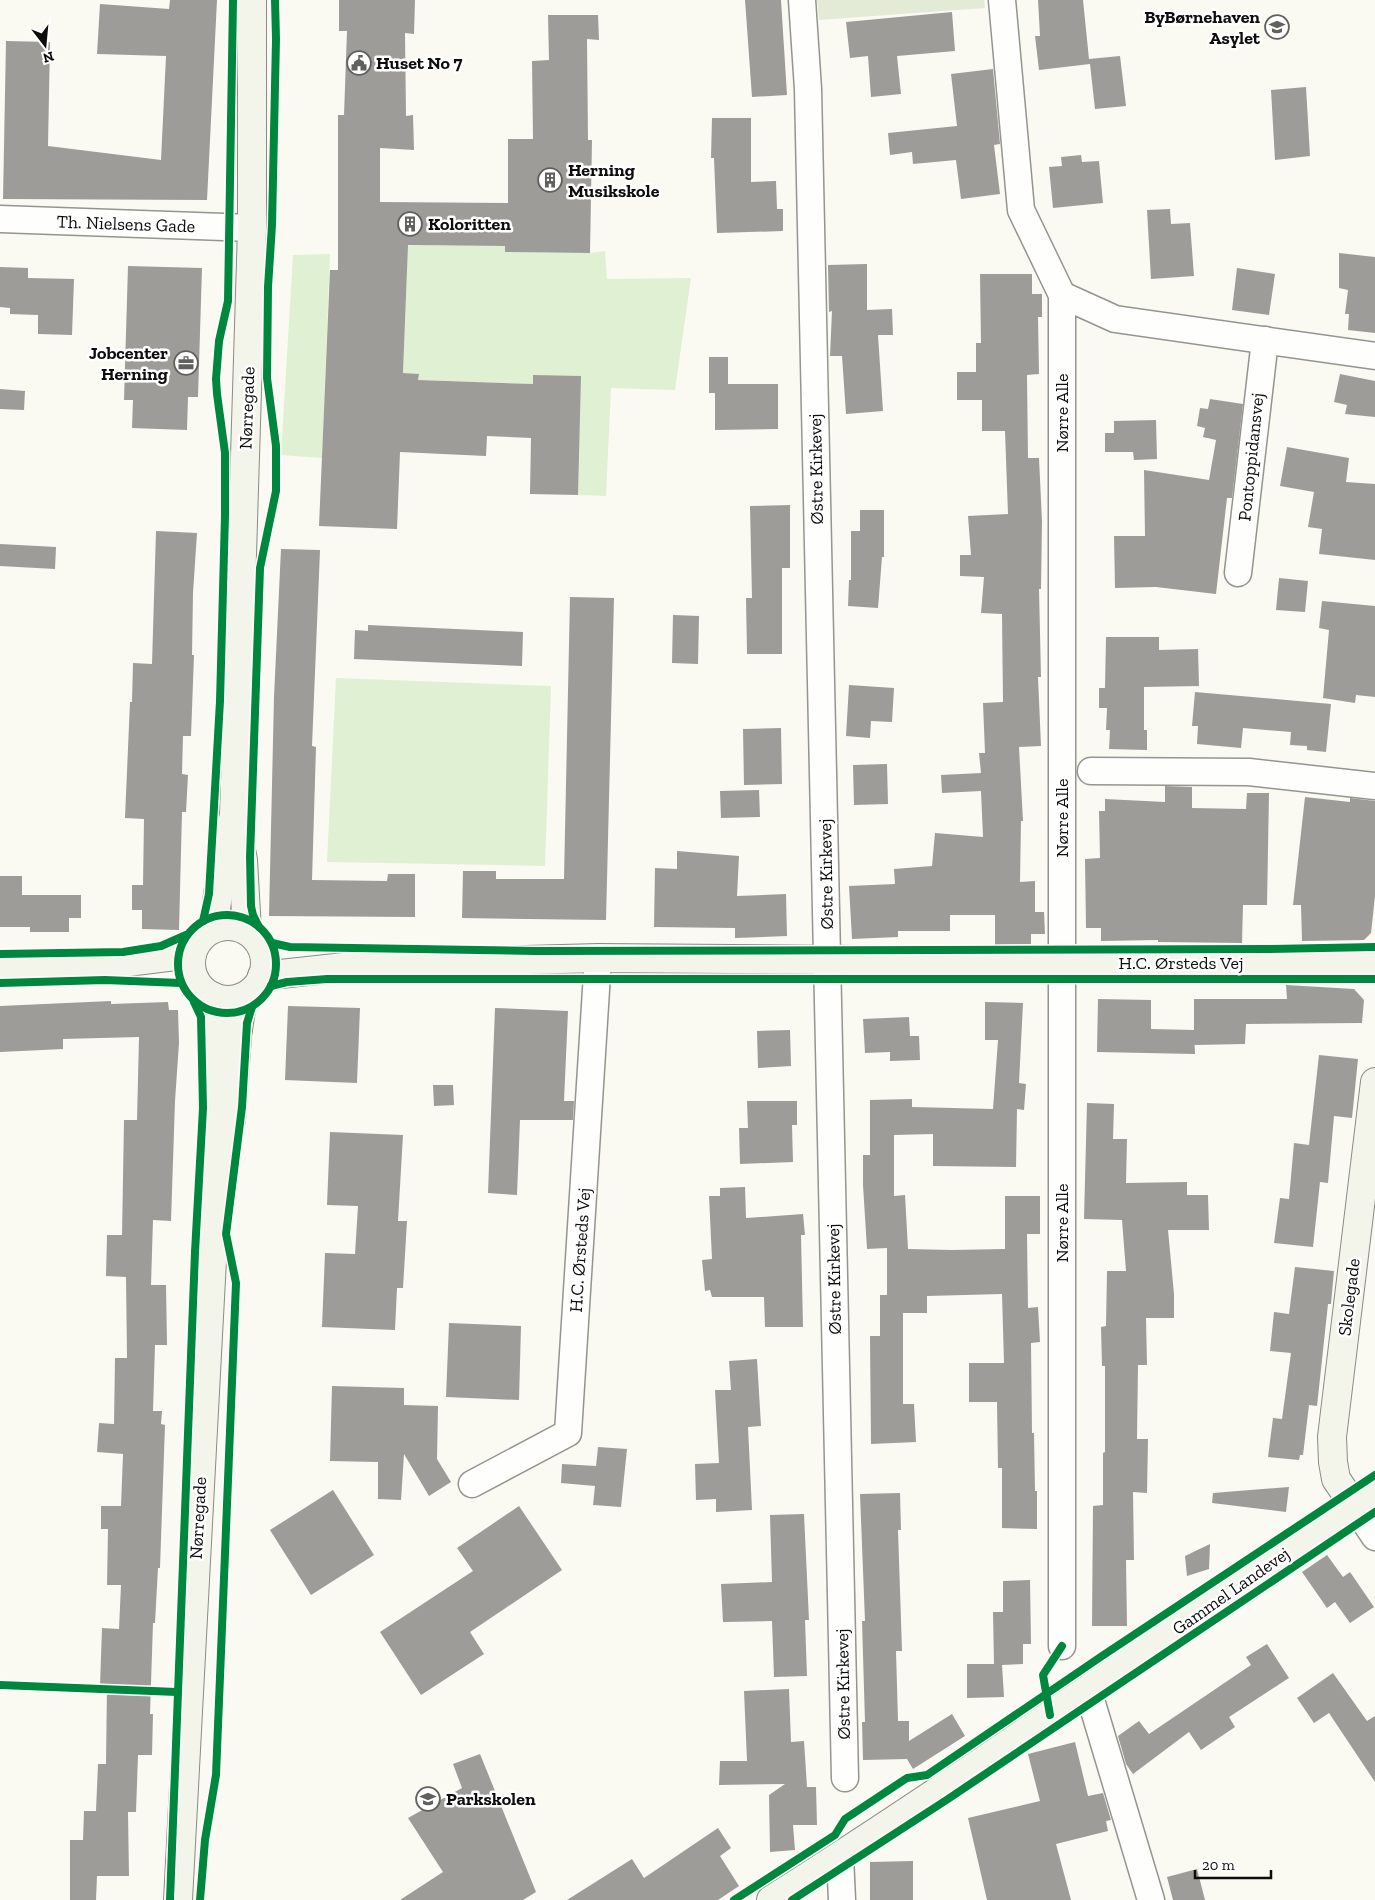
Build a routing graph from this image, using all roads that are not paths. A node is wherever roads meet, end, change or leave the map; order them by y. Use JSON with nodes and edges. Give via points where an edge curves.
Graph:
{"nodes":[{"id":1,"x":252,"y":0,"type":"edge"},
{"id":2,"x":802,"y":0,"type":"edge"},
{"id":3,"x":1002,"y":0,"type":"edge"},
{"id":4,"x":0,"y":219,"type":"edge"},
{"id":5,"x":252,"y":228,"type":"junction"},
{"id":6,"x":1062,"y":295,"type":"junction"},
{"id":7,"x":1265,"y":340,"type":"junction"},
{"id":8,"x":1375,"y":356,"type":"edge"},
{"id":9,"x":1238,"y":573,"type":"dead end"},
{"id":10,"x":1091,"y":771,"type":"dead end"},
{"id":11,"x":1375,"y":786,"type":"edge"},
{"id":12,"x":234,"y":815,"type":"junction"},
{"id":13,"x":213,"y":929,"type":"junction"},
{"id":14,"x":247,"y":931,"type":"junction"},
{"id":15,"x":598,"y":958,"type":"junction"},
{"id":16,"x":828,"y":960,"type":"junction"},
{"id":17,"x":1062,"y":962,"type":"junction"},
{"id":18,"x":1375,"y":964,"type":"edge"},
{"id":19,"x":263,"y":965,"type":"junction"},
{"id":20,"x":0,"y":968,"type":"edge"},
{"id":21,"x":199,"y":976,"type":"junction"},
{"id":22,"x":243,"y":996,"type":"junction"},
{"id":23,"x":1375,"y":1082,"type":"edge"},
{"id":24,"x":217,"y":1166,"type":"junction"},
{"id":25,"x":472,"y":1484,"type":"dead end"},
{"id":26,"x":1365,"y":1500,"type":"edge"},
{"id":27,"x":1375,"y":1538,"type":"edge"},
{"id":28,"x":1062,"y":1646,"type":"dead end"},
{"id":29,"x":1088,"y":1690,"type":"junction"},
{"id":30,"x":845,"y":1778,"type":"dead end"},
{"id":31,"x":840,"y":1856,"type":"junction"},
{"id":32,"x":178,"y":1900,"type":"edge"},
{"id":33,"x":771,"y":1900,"type":"edge"},
{"id":34,"x":842,"y":1900,"type":"edge"},
{"id":35,"x":1151,"y":1900,"type":"edge"}],
"edges":[{"from":1,"to":5,"type":"street","name":"Nørregade"},
{"from":2,"to":16,"type":"street","name":"Østre Kirkevej","via":[[808,89]]},
{"from":3,"to":6,"type":"street","name":"Nørre Alle","via":[[1021,210]]},
{"from":4,"to":5,"type":"street","name":"Th. Nielsens Gade"},
{"from":5,"to":12,"type":"street","name":"Nørregade"},
{"from":6,"to":7,"type":"street","via":[[1114,319]]},
{"from":6,"to":17,"type":"street","name":"Nørre Alle"},
{"from":7,"to":8,"type":"street"},
{"from":7,"to":9,"type":"street","name":"Pontoppidansvej"},
{"from":10,"to":11,"type":"street","name":"Nørre Alle","via":[[1248,772]]},
{"from":12,"to":13,"type":"street","name":"Nørregade"},
{"from":12,"to":14,"type":"street","name":"Nørregade","via":[[243,860]]},
{"from":13,"to":14,"type":"street","via":[[230,926]]},
{"from":13,"to":21,"type":"street","via":[[196,944]]},
{"from":14,"to":19,"type":"street","via":[[260,944]]},
{"from":15,"to":16,"type":"street","name":"H.C. Ørsteds Vej"},
{"from":15,"to":19,"type":"street","name":"H.C. Ørsteds Vej"},
{"from":15,"to":25,"type":"street","name":"H.C. Ørsteds Vej","via":[[568,1433]]},
{"from":16,"to":17,"type":"street","name":"H.C. Ørsteds Vej"},
{"from":16,"to":30,"type":"street","name":"Østre Kirkevej"},
{"from":17,"to":18,"type":"street","name":"H.C. Ørsteds Vej"},
{"from":17,"to":28,"type":"street","name":"Nørre Alle"},
{"from":19,"to":22,"type":"street","via":[[257,985]]},
{"from":20,"to":21,"type":"street","via":[[86,967]]},
{"from":21,"to":22,"type":"street","via":[[222,999]]},
{"from":21,"to":24,"type":"street","name":"Nørregade"},
{"from":22,"to":24,"type":"street","name":"Nørregade","via":[[231,1120]]},
{"from":23,"to":26,"type":"street","name":"Skolegade","via":[[1332,1437],[1336,1479]]},
{"from":24,"to":32,"type":"street","name":"Nørregade"},
{"from":26,"to":27,"type":"street"},
{"from":26,"to":29,"type":"street","name":"Gammel Landevej"},
{"from":29,"to":31,"type":"street","name":"Gammel Landevej"},
{"from":29,"to":35,"type":"street"},
{"from":31,"to":33,"type":"street","name":"Gammel Landevej"},
{"from":31,"to":34,"type":"street"}]}
